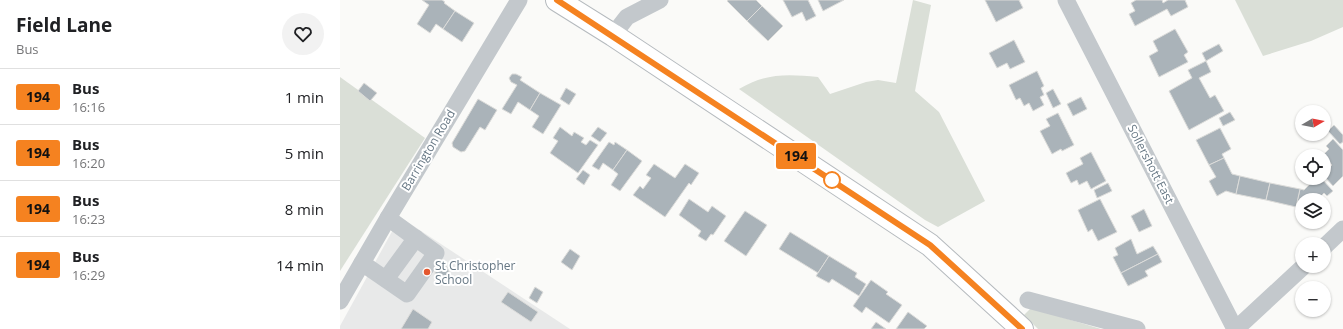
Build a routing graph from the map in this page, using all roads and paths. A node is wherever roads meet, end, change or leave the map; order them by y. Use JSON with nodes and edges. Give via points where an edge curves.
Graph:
{"nodes":[{"id":1,"x":519,"y":0,"type":"edge"},
{"id":2,"x":557,"y":0,"type":"edge"},
{"id":3,"x":660,"y":0,"type":"edge"},
{"id":4,"x":1066,"y":0,"type":"edge"},
{"id":5,"x":612,"y":36,"type":"junction"},
{"id":6,"x":388,"y":218,"type":"junction"},
{"id":7,"x":1343,"y":229,"type":"edge"},
{"id":8,"x":416,"y":238,"type":"junction"},
{"id":9,"x":1331,"y":240,"type":"edge"},
{"id":10,"x":362,"y":263,"type":"junction"},
{"id":11,"x":1296,"y":273,"type":"edge"},
{"id":12,"x":386,"y":279,"type":"junction"},
{"id":13,"x":1028,"y":300,"type":"dead end"},
{"id":14,"x":340,"y":301,"type":"edge"},
{"id":15,"x":1022,"y":329,"type":"edge"},
{"id":16,"x":1137,"y":329,"type":"edge"},
{"id":17,"x":1236,"y":329,"type":"edge"}],
"edges":[{"from":1,"to":6,"type":"street","name":"Barrington Road"},
{"from":2,"to":5,"type":"main road"},
{"from":3,"to":5,"type":"street","via":[[627,17]]},
{"from":4,"to":17,"type":"street","name":"Sollershott East"},
{"from":5,"to":15,"type":"main road","via":[[930,245]]},
{"from":6,"to":8,"type":"street"},
{"from":6,"to":10,"type":"street","name":"Barrington Road"},
{"from":7,"to":9,"type":"street"},
{"from":8,"to":12,"type":"street"},
{"from":8,"to":12,"type":"street","via":[[436,253],[407,294]]},
{"from":10,"to":12,"type":"street"},
{"from":10,"to":14,"type":"street","name":"Barrington Road"},
{"from":11,"to":17,"type":"street"},
{"from":13,"to":16,"type":"street"}]}
